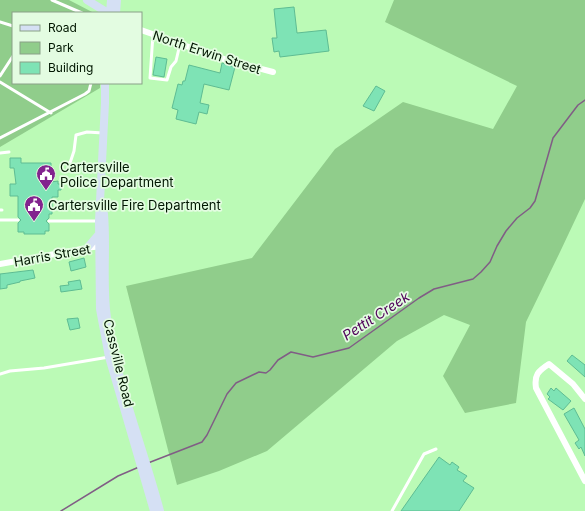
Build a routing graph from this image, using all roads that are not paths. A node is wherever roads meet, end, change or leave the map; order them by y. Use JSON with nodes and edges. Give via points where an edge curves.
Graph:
{"nodes":[{"id":1,"x":52,"y":0,"type":"edge"},
{"id":2,"x":87,"y":0,"type":"edge"},
{"id":3,"x":111,"y":0,"type":"edge"},
{"id":4,"x":117,"y":0,"type":"edge"},
{"id":5,"x":80,"y":12,"type":"edge"},
{"id":6,"x":107,"y":12,"type":"edge"},
{"id":7,"x":109,"y":12,"type":"edge"},
{"id":8,"x":116,"y":12,"type":"edge"},
{"id":9,"x":0,"y":22,"type":"edge"},
{"id":10,"x":12,"y":26,"type":"edge"},
{"id":11,"x":142,"y":30,"type":"edge"},
{"id":12,"x":152,"y":34,"type":"junction"},
{"id":13,"x":180,"y":44,"type":"junction"},
{"id":14,"x":12,"y":58,"type":"edge"},
{"id":15,"x":273,"y":72,"type":"dead end"},
{"id":16,"x":0,"y":76,"type":"edge"},
{"id":17,"x":0,"y":82,"type":"edge"},
{"id":18,"x":91,"y":84,"type":"edge"},
{"id":19,"x":105,"y":84,"type":"edge"},
{"id":20,"x":109,"y":84,"type":"edge"},
{"id":21,"x":105,"y":102,"type":"junction"},
{"id":22,"x":51,"y":113,"type":"junction"},
{"id":23,"x":103,"y":133,"type":"junction"},
{"id":24,"x":0,"y":138,"type":"edge"},
{"id":25,"x":9,"y":152,"type":"dead end"},
{"id":26,"x":0,"y":153,"type":"edge"},
{"id":27,"x":69,"y":166,"type":"dead end"},
{"id":28,"x":102,"y":188,"type":"junction"},
{"id":29,"x":0,"y":220,"type":"edge"},
{"id":30,"x":18,"y":220,"type":"dead end"},
{"id":31,"x":49,"y":221,"type":"dead end"},
{"id":32,"x":99,"y":221,"type":"junction"},
{"id":33,"x":99,"y":233,"type":"junction"},
{"id":34,"x":102,"y":246,"type":"junction"},
{"id":35,"x":87,"y":248,"type":"junction"},
{"id":36,"x":0,"y":264,"type":"edge"},
{"id":37,"x":109,"y":357,"type":"junction"},
{"id":38,"x":0,"y":374,"type":"edge"},
{"id":39,"x":585,"y":399,"type":"edge"},
{"id":40,"x":138,"y":446,"type":"junction"},
{"id":41,"x":436,"y":449,"type":"dead end"},
{"id":42,"x":585,"y":481,"type":"edge"},
{"id":43,"x":157,"y":510,"type":"edge"},
{"id":44,"x":392,"y":511,"type":"edge"}],
"edges":[{"from":1,"to":5,"type":"lane"},
{"from":2,"to":6,"type":"main road"},
{"from":3,"to":7,"type":"main road"},
{"from":4,"to":8,"type":"main road"},
{"from":9,"to":10,"type":"lane"},
{"from":11,"to":12,"type":"street","name":"North Erwin Street"},
{"from":12,"to":13,"type":"street","name":"North Erwin Street"},
{"from":12,"to":13,"type":"lane","via":[[150,78],[167,80],[171,67],[176,62]]},
{"from":13,"to":15,"type":"street","name":"North Erwin Street"},
{"from":14,"to":16,"type":"lane"},
{"from":17,"to":22,"type":"lane"},
{"from":18,"to":22,"type":"lane","via":[[87,93]]},
{"from":19,"to":21,"type":"main road","name":"Cassville Road"},
{"from":20,"to":21,"type":"main road","name":"Cassville Road"},
{"from":21,"to":23,"type":"main road","name":"Cassville Road"},
{"from":22,"to":24,"type":"lane"},
{"from":23,"to":27,"type":"lane","via":[[87,132],[76,135]]},
{"from":23,"to":28,"type":"main road","name":"Cassville Road"},
{"from":25,"to":26,"type":"lane"},
{"from":28,"to":32,"type":"main road","name":"Cassville Road"},
{"from":28,"to":34,"type":"main road","name":"Cassville Road","via":[[105,220]]},
{"from":29,"to":30,"type":"lane"},
{"from":31,"to":32,"type":"lane"},
{"from":32,"to":33,"type":"main road","name":"Cassville Road"},
{"from":33,"to":34,"type":"main road","name":"Cassville Road"},
{"from":33,"to":35,"type":"main road"},
{"from":34,"to":35,"type":"street","name":"Harris Street"},
{"from":34,"to":37,"type":"main road","name":"Cassville Road","via":[[100,309]]},
{"from":34,"to":40,"type":"main road","name":"Cassville Road","via":[[109,329]]},
{"from":35,"to":36,"type":"street","name":"Harris Street"},
{"from":37,"to":38,"type":"lane"},
{"from":37,"to":40,"type":"main road","name":"Cassville Road"},
{"from":39,"to":42,"type":"street","via":[[573,384],[549,364],[540,370],[535,380],[536,388]]},
{"from":40,"to":43,"type":"main road","name":"Cassville Road"},
{"from":41,"to":44,"type":"lane","via":[[424,454]]}]}
